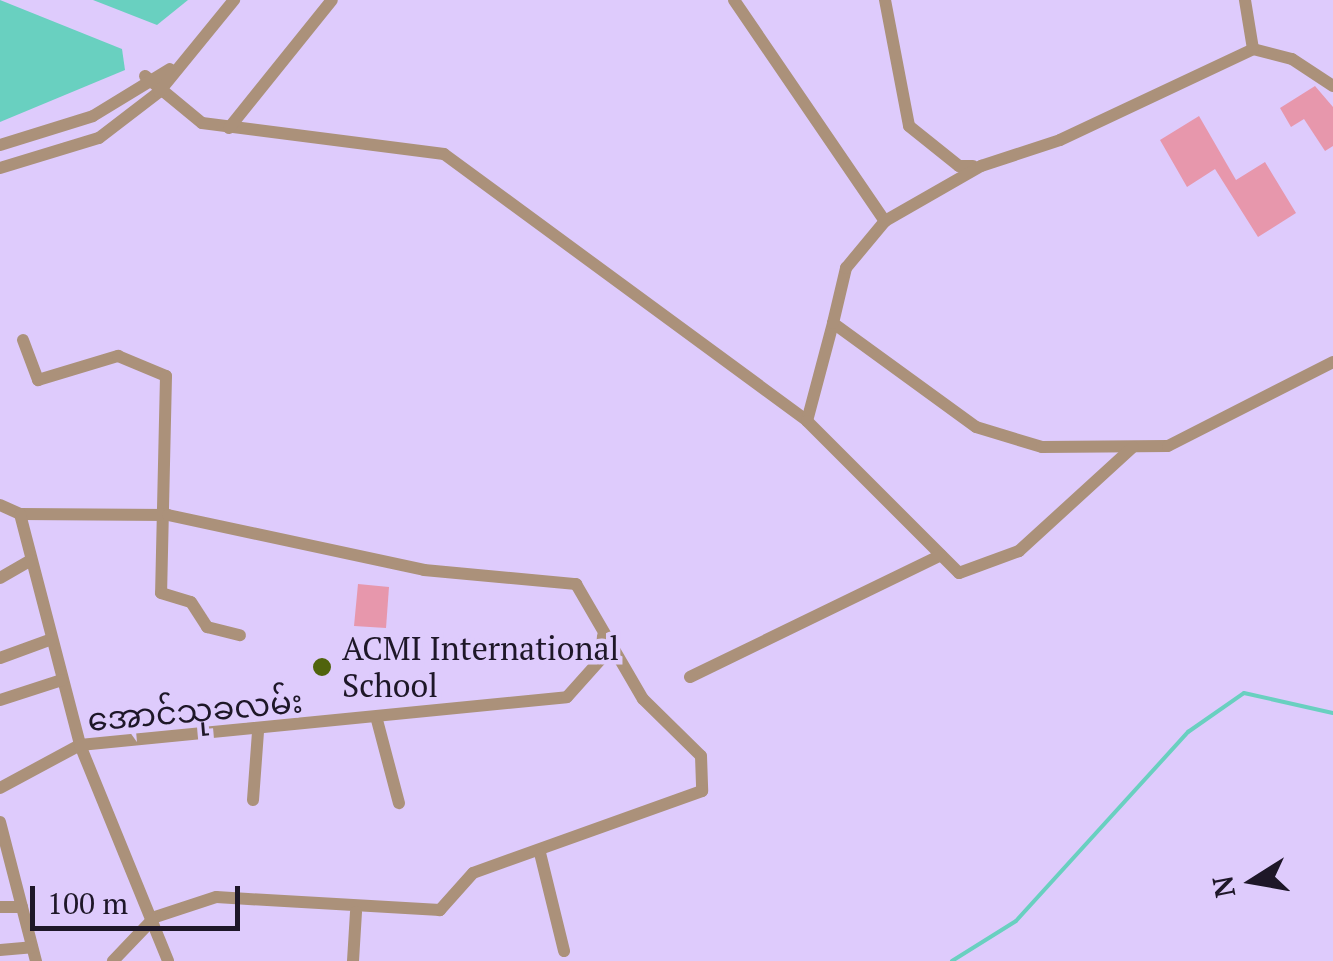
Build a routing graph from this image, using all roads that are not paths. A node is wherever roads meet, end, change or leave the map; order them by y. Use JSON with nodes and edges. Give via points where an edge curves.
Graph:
{"nodes":[{"id":1,"x":234,"y":0,"type":"edge"},
{"id":2,"x":332,"y":0,"type":"edge"},
{"id":3,"x":734,"y":0,"type":"edge"},
{"id":4,"x":884,"y":0,"type":"edge"},
{"id":5,"x":1245,"y":0,"type":"edge"},
{"id":6,"x":1253,"y":49,"type":"junction"},
{"id":7,"x":170,"y":69,"type":"junction"},
{"id":8,"x":146,"y":76,"type":"junction"},
{"id":9,"x":1333,"y":86,"type":"edge"},
{"id":10,"x":159,"y":92,"type":"junction"},
{"id":11,"x":229,"y":128,"type":"junction"},
{"id":12,"x":0,"y":145,"type":"edge"},
{"id":13,"x":981,"y":166,"type":"junction"},
{"id":14,"x":0,"y":168,"type":"edge"},
{"id":15,"x":885,"y":221,"type":"junction"},
{"id":16,"x":833,"y":322,"type":"junction"},
{"id":17,"x":24,"y":340,"type":"dead end"},
{"id":18,"x":1333,"y":362,"type":"edge"},
{"id":19,"x":807,"y":421,"type":"junction"},
{"id":20,"x":1133,"y":447,"type":"junction"},
{"id":21,"x":0,"y":504,"type":"edge"},
{"id":22,"x":20,"y":514,"type":"junction"},
{"id":23,"x":168,"y":515,"type":"junction"},
{"id":24,"x":942,"y":554,"type":"junction"},
{"id":25,"x":31,"y":560,"type":"junction"},
{"id":26,"x":0,"y":578,"type":"edge"},
{"id":27,"x":604,"y":634,"type":"junction"},
{"id":28,"x":240,"y":636,"type":"dead end"},
{"id":29,"x":52,"y":639,"type":"junction"},
{"id":30,"x":0,"y":658,"type":"edge"},
{"id":31,"x":690,"y":677,"type":"dead end"},
{"id":32,"x":62,"y":680,"type":"junction"},
{"id":33,"x":0,"y":700,"type":"edge"},
{"id":34,"x":377,"y":720,"type":"junction"},
{"id":35,"x":258,"y":732,"type":"junction"},
{"id":36,"x":80,"y":745,"type":"junction"},
{"id":37,"x":0,"y":788,"type":"edge"},
{"id":38,"x":253,"y":800,"type":"dead end"},
{"id":39,"x":399,"y":804,"type":"dead end"},
{"id":40,"x":0,"y":822,"type":"edge"},
{"id":41,"x":540,"y":853,"type":"junction"},
{"id":42,"x":0,"y":907,"type":"edge"},
{"id":43,"x":22,"y":907,"type":"junction"},
{"id":44,"x":356,"y":912,"type":"junction"},
{"id":45,"x":155,"y":917,"type":"junction"},
{"id":46,"x":0,"y":950,"type":"edge"},
{"id":47,"x":564,"y":951,"type":"dead end"},
{"id":48,"x":34,"y":954,"type":"edge"},
{"id":49,"x":113,"y":961,"type":"edge"},
{"id":50,"x":168,"y":961,"type":"edge"},
{"id":51,"x":353,"y":961,"type":"edge"}],
"edges":[{"from":1,"to":7,"type":"street"},
{"from":2,"to":11,"type":"street"},
{"from":3,"to":15,"type":"street"},
{"from":4,"to":13,"type":"street","via":[[908,126],[959,166]]},
{"from":5,"to":6,"type":"street"},
{"from":6,"to":9,"type":"street","via":[[1292,59]]},
{"from":6,"to":13,"type":"street","via":[[1060,140]]},
{"from":7,"to":8,"type":"street"},
{"from":7,"to":10,"type":"street"},
{"from":8,"to":10,"type":"street"},
{"from":8,"to":12,"type":"street","via":[[93,116]]},
{"from":10,"to":11,"type":"street","via":[[202,122]]},
{"from":10,"to":14,"type":"street","via":[[99,138]]},
{"from":11,"to":19,"type":"street","via":[[444,154]]},
{"from":13,"to":15,"type":"street"},
{"from":15,"to":16,"type":"street","via":[[846,268]]},
{"from":16,"to":19,"type":"street"},
{"from":16,"to":20,"type":"street","via":[[976,426],[1042,447]]},
{"from":17,"to":23,"type":"street","via":[[38,380],[118,356],[166,376]]},
{"from":18,"to":20,"type":"street","via":[[1168,446]]},
{"from":19,"to":24,"type":"street"},
{"from":20,"to":24,"type":"street","via":[[1020,552],[959,572]]},
{"from":21,"to":22,"type":"street"},
{"from":22,"to":23,"type":"street"},
{"from":22,"to":25,"type":"street"},
{"from":23,"to":27,"type":"street","via":[[424,570],[553,577],[587,591]]},
{"from":23,"to":28,"type":"street","via":[[162,593],[192,602],[207,627]]},
{"from":24,"to":31,"type":"street"},
{"from":25,"to":26,"type":"street"},
{"from":25,"to":29,"type":"street"},
{"from":27,"to":34,"type":"street","name":"အောင်သုခလမ်း","via":[[601,659],[567,697]]},
{"from":27,"to":41,"type":"street","via":[[642,699],[701,756],[707,786]]},
{"from":29,"to":30,"type":"street"},
{"from":29,"to":32,"type":"street"},
{"from":32,"to":33,"type":"street"},
{"from":32,"to":36,"type":"street"},
{"from":34,"to":35,"type":"street","name":"အောင်သုခလမ်း"},
{"from":34,"to":39,"type":"street"},
{"from":35,"to":36,"type":"street","name":"အောင်သုခလမ်း"},
{"from":35,"to":38,"type":"street"},
{"from":36,"to":37,"type":"street","name":"အောင်သုခလမ်း"},
{"from":36,"to":45,"type":"street"},
{"from":40,"to":43,"type":"street"},
{"from":41,"to":44,"type":"street","via":[[473,873],[440,910]]},
{"from":41,"to":47,"type":"street"},
{"from":42,"to":43,"type":"street"},
{"from":43,"to":48,"type":"street"},
{"from":44,"to":45,"type":"street","via":[[216,898]]},
{"from":44,"to":51,"type":"street"},
{"from":45,"to":49,"type":"street"},
{"from":45,"to":50,"type":"street"},
{"from":46,"to":48,"type":"street"}]}
